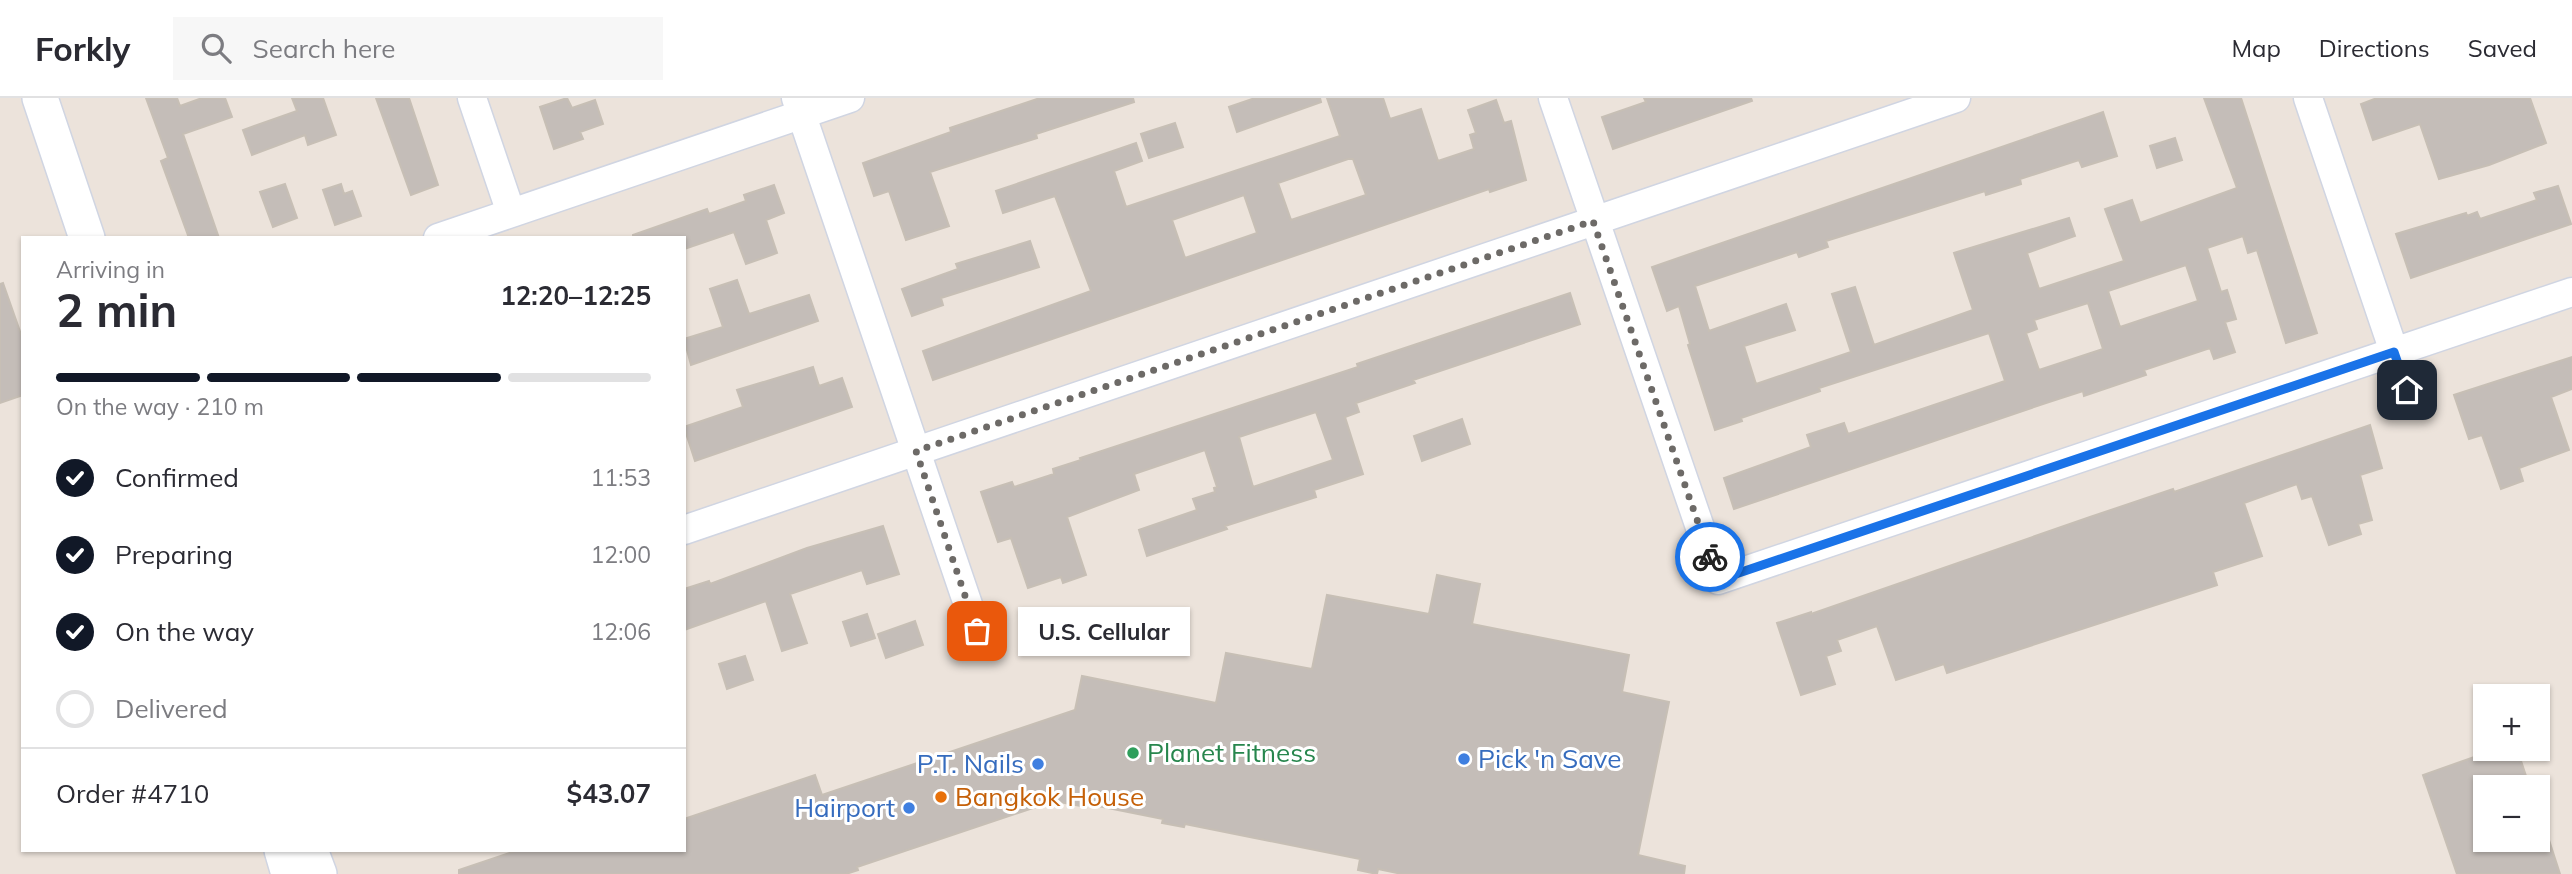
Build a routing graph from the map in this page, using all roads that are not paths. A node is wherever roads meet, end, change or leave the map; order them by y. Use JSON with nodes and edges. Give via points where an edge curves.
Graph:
{"nodes":[{"id":1,"x":40,"y":98,"type":"edge"},
{"id":2,"x":472,"y":98,"type":"edge"},
{"id":3,"x":850,"y":98,"type":"edge"},
{"id":4,"x":1553,"y":98,"type":"edge"},
{"id":5,"x":1956,"y":98,"type":"edge"},
{"id":6,"x":2308,"y":98,"type":"edge"},
{"id":7,"x":799,"y":106,"type":"edge"},
{"id":8,"x":511,"y":213,"type":"junction"},
{"id":9,"x":1593,"y":221,"type":"junction"},
{"id":10,"x":87,"y":236,"type":"edge"},
{"id":11,"x":444,"y":236,"type":"edge"},
{"id":12,"x":2572,"y":292,"type":"edge"},
{"id":13,"x":2394,"y":352,"type":"junction"},
{"id":14,"x":2407,"y":390,"type":"dead end"},
{"id":15,"x":916,"y":451,"type":"junction"},
{"id":16,"x":686,"y":529,"type":"edge"},
{"id":17,"x":977,"y":631,"type":"dead end"},
{"id":18,"x":283,"y":852,"type":"edge"},
{"id":19,"x":311,"y":852,"type":"edge"},
{"id":20,"x":289,"y":874,"type":"edge"},
{"id":21,"x":319,"y":874,"type":"edge"}],
"edges":[{"from":1,"to":10,"type":"street"},
{"from":2,"to":8,"type":"street"},
{"from":3,"to":7,"type":"street"},
{"from":4,"to":9,"type":"street"},
{"from":5,"to":9,"type":"street"},
{"from":6,"to":13,"type":"street"},
{"from":7,"to":8,"type":"street"},
{"from":7,"to":15,"type":"street"},
{"from":8,"to":11,"type":"street"},
{"from":9,"to":13,"type":"street","via":[[1718,580]]},
{"from":9,"to":15,"type":"street"},
{"from":12,"to":13,"type":"street"},
{"from":13,"to":14,"type":"street"},
{"from":15,"to":16,"type":"street"},
{"from":15,"to":17,"type":"street"},
{"from":18,"to":20,"type":"street"},
{"from":19,"to":21,"type":"street"}]}
